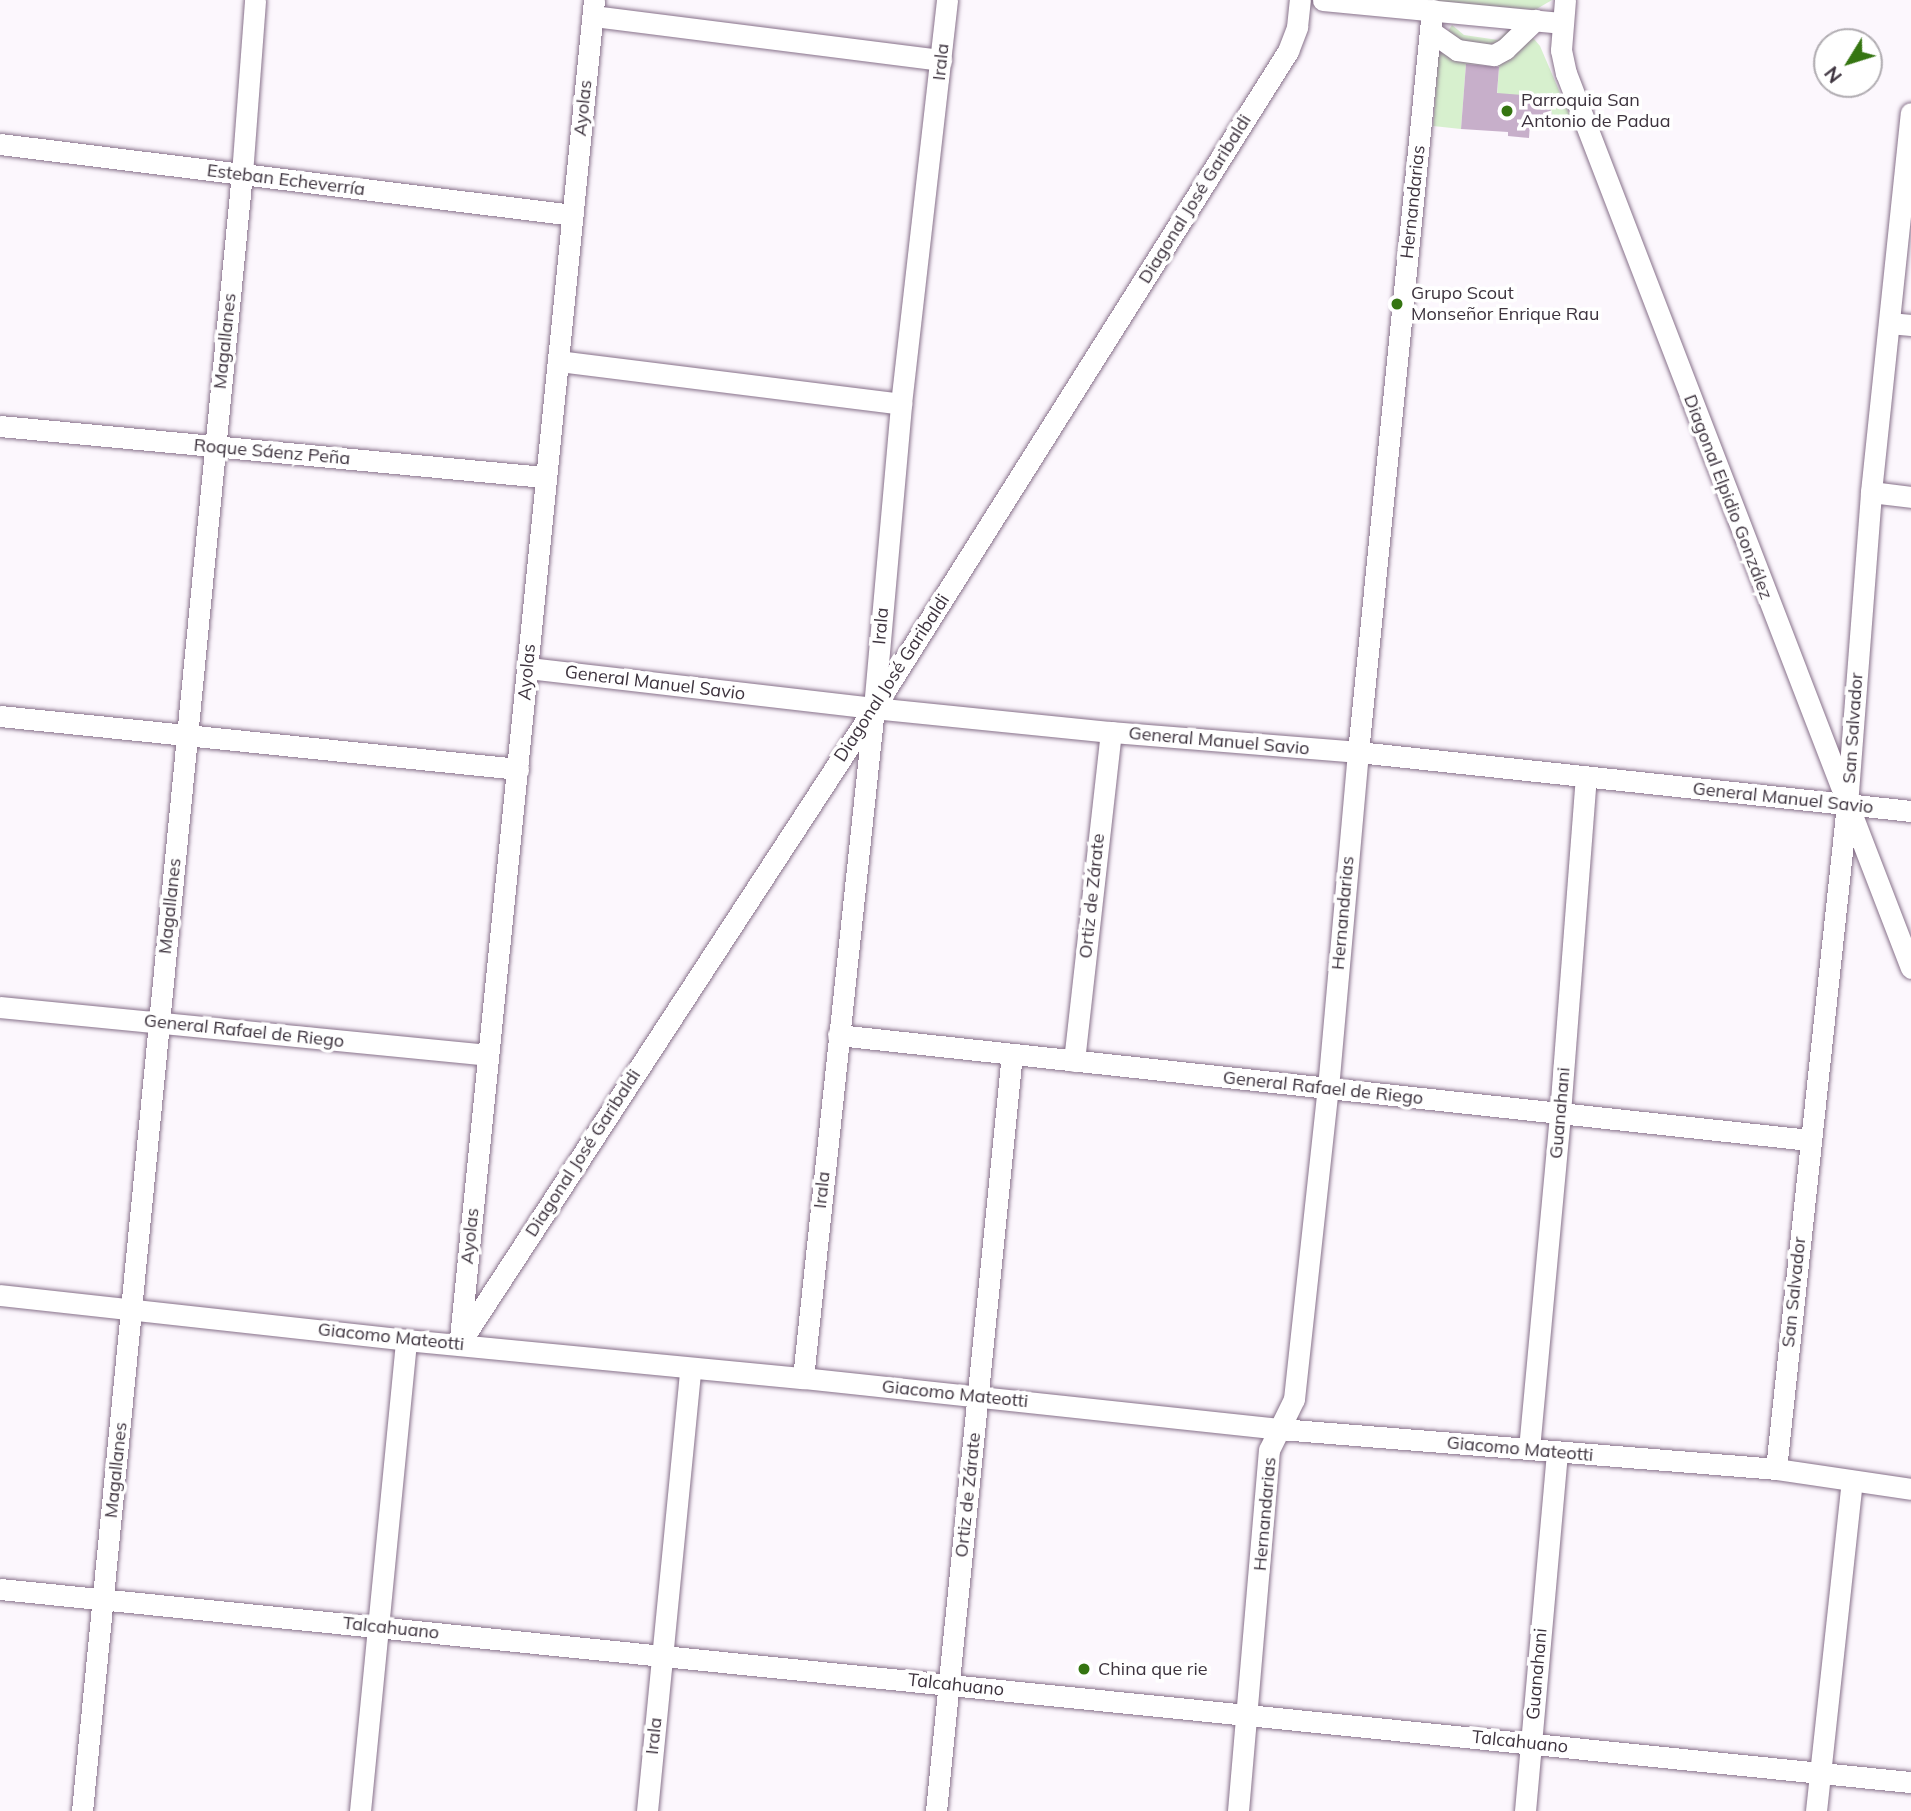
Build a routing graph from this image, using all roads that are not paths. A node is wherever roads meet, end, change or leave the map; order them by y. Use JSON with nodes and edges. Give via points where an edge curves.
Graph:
{"nodes":[{"id":1,"x":255,"y":0,"type":"edge"},
{"id":2,"x":947,"y":0,"type":"edge"},
{"id":3,"x":1300,"y":0,"type":"edge"},
{"id":4,"x":1323,"y":0,"type":"edge"},
{"id":5,"x":1565,"y":0,"type":"edge"},
{"id":6,"x":593,"y":8,"type":"edge"},
{"id":7,"x":1431,"y":20,"type":"junction"},
{"id":8,"x":1535,"y":20,"type":"junction"},
{"id":9,"x":1563,"y":23,"type":"junction"},
{"id":10,"x":941,"y":60,"type":"junction"},
{"id":11,"x":1911,"y":113,"type":"edge"},
{"id":12,"x":0,"y":144,"type":"edge"},
{"id":13,"x":1909,"y":149,"type":"edge"},
{"id":14,"x":242,"y":174,"type":"junction"},
{"id":15,"x":573,"y":215,"type":"junction"},
{"id":16,"x":1889,"y":323,"type":"junction"},
{"id":17,"x":1911,"y":324,"type":"edge"},
{"id":18,"x":558,"y":361,"type":"junction"},
{"id":19,"x":901,"y":404,"type":"junction"},
{"id":20,"x":0,"y":426,"type":"edge"},
{"id":21,"x":215,"y":446,"type":"junction"},
{"id":22,"x":544,"y":477,"type":"junction"},
{"id":23,"x":1871,"y":492,"type":"junction"},
{"id":24,"x":1911,"y":496,"type":"edge"},
{"id":25,"x":528,"y":668,"type":"junction"},
{"id":26,"x":874,"y":708,"type":"junction"},
{"id":27,"x":0,"y":716,"type":"edge"},
{"id":28,"x":1111,"y":732,"type":"junction"},
{"id":29,"x":187,"y":735,"type":"junction"},
{"id":30,"x":1358,"y":752,"type":"junction"},
{"id":31,"x":518,"y":769,"type":"junction"},
{"id":32,"x":1586,"y":778,"type":"junction"},
{"id":33,"x":1847,"y":805,"type":"junction"},
{"id":34,"x":1911,"y":811,"type":"edge"},
{"id":35,"x":1911,"y":968,"type":"edge"},
{"id":36,"x":0,"y":1007,"type":"edge"},
{"id":37,"x":159,"y":1023,"type":"junction"},
{"id":38,"x":838,"y":1035,"type":"junction"},
{"id":39,"x":1012,"y":1054,"type":"junction"},
{"id":40,"x":488,"y":1055,"type":"junction"},
{"id":41,"x":1074,"y":1061,"type":"junction"},
{"id":42,"x":1328,"y":1088,"type":"junction"},
{"id":43,"x":1560,"y":1113,"type":"junction"},
{"id":44,"x":1809,"y":1140,"type":"junction"},
{"id":45,"x":0,"y":1295,"type":"edge"},
{"id":46,"x":132,"y":1308,"type":"junction"},
{"id":47,"x":406,"y":1340,"type":"junction"},
{"id":48,"x":459,"y":1344,"type":"junction"},
{"id":49,"x":690,"y":1369,"type":"junction"},
{"id":50,"x":803,"y":1378,"type":"junction"},
{"id":51,"x":978,"y":1397,"type":"junction"},
{"id":52,"x":1280,"y":1429,"type":"junction"},
{"id":53,"x":1528,"y":1449,"type":"junction"},
{"id":54,"x":1557,"y":1453,"type":"junction"},
{"id":55,"x":1776,"y":1469,"type":"junction"},
{"id":56,"x":1852,"y":1481,"type":"junction"},
{"id":57,"x":1911,"y":1489,"type":"edge"},
{"id":58,"x":0,"y":1589,"type":"edge"},
{"id":59,"x":103,"y":1600,"type":"junction"},
{"id":60,"x":378,"y":1627,"type":"junction"},
{"id":61,"x":663,"y":1656,"type":"junction"},
{"id":62,"x":948,"y":1684,"type":"junction"},
{"id":63,"x":1248,"y":1714,"type":"junction"},
{"id":64,"x":1531,"y":1744,"type":"junction"},
{"id":65,"x":1821,"y":1772,"type":"junction"},
{"id":66,"x":1911,"y":1782,"type":"edge"},
{"id":67,"x":82,"y":1811,"type":"edge"},
{"id":68,"x":360,"y":1811,"type":"edge"},
{"id":69,"x":647,"y":1811,"type":"edge"},
{"id":70,"x":936,"y":1811,"type":"edge"},
{"id":71,"x":1238,"y":1811,"type":"edge"},
{"id":72,"x":1525,"y":1811,"type":"edge"},
{"id":73,"x":1816,"y":1811,"type":"edge"}],
"edges":[{"from":1,"to":14,"type":"street","name":"Magallanes"},
{"from":2,"to":10,"type":"street","name":"Irala"},
{"from":3,"to":26,"type":"street","name":"Diagonal José Garibaldi","via":[[1288,51]]},
{"from":4,"to":7,"type":"street"},
{"from":5,"to":9,"type":"street"},
{"from":6,"to":10,"type":"street"},
{"from":6,"to":15,"type":"street","name":"Ayolas"},
{"from":7,"to":8,"type":"street"},
{"from":7,"to":8,"type":"street","via":[[1457,50],[1494,55]]},
{"from":7,"to":30,"type":"street","name":"Hernandarias"},
{"from":8,"to":9,"type":"street"},
{"from":9,"to":33,"type":"street","name":"Diagonal Elpidio González","via":[[1560,50],[1566,74]]},
{"from":10,"to":19,"type":"street","name":"Irala"},
{"from":11,"to":13,"type":"street","name":"San Salvador"},
{"from":12,"to":14,"type":"street","name":"Esteban Echeverría"},
{"from":13,"to":16,"type":"street","name":"San Salvador"},
{"from":14,"to":15,"type":"street","name":"Esteban Echeverría"},
{"from":14,"to":21,"type":"street","name":"Magallanes"},
{"from":15,"to":18,"type":"street","name":"Ayolas"},
{"from":16,"to":17,"type":"street"},
{"from":16,"to":23,"type":"street","name":"San Salvador"},
{"from":18,"to":19,"type":"street"},
{"from":18,"to":22,"type":"street","name":"Ayolas"},
{"from":19,"to":26,"type":"street","name":"Irala"},
{"from":20,"to":21,"type":"street","name":"Roque Sáenz Peña"},
{"from":21,"to":22,"type":"street","name":"Roque Sáenz Peña"},
{"from":21,"to":29,"type":"street","name":"Magallanes"},
{"from":22,"to":25,"type":"street","name":"Ayolas"},
{"from":23,"to":24,"type":"street"},
{"from":23,"to":33,"type":"street","name":"San Salvador"},
{"from":25,"to":26,"type":"street","name":"General Manuel Savio"},
{"from":25,"to":31,"type":"street","name":"Ayolas"},
{"from":26,"to":28,"type":"street","name":"General Manuel Savio"},
{"from":26,"to":38,"type":"street","name":"Irala"},
{"from":26,"to":48,"type":"street","name":"Diagonal José Garibaldi"},
{"from":27,"to":29,"type":"street"},
{"from":28,"to":30,"type":"street","name":"General Manuel Savio"},
{"from":28,"to":41,"type":"street","name":"Ortiz de Zárate"},
{"from":29,"to":31,"type":"street"},
{"from":29,"to":37,"type":"street","name":"Magallanes"},
{"from":30,"to":32,"type":"street","name":"General Manuel Savio"},
{"from":30,"to":42,"type":"street","name":"Hernandarias"},
{"from":31,"to":40,"type":"street","name":"Ayolas"},
{"from":32,"to":33,"type":"street","name":"General Manuel Savio"},
{"from":32,"to":43,"type":"street","name":"Guanahani"},
{"from":33,"to":34,"type":"street","name":"General Manuel Savio"},
{"from":33,"to":35,"type":"street","name":"Diagonal Elpidio González"},
{"from":33,"to":44,"type":"street","name":"San Salvador"},
{"from":36,"to":37,"type":"street","name":"General Rafael de Riego"},
{"from":37,"to":40,"type":"street","name":"General Rafael de Riego"},
{"from":37,"to":46,"type":"street","name":"Magallanes"},
{"from":38,"to":39,"type":"street","name":"General Rafael de Riego"},
{"from":38,"to":50,"type":"street","name":"Irala"},
{"from":39,"to":41,"type":"street","name":"General Rafael de Riego"},
{"from":39,"to":51,"type":"street","name":"Ortiz de Zárate"},
{"from":40,"to":48,"type":"street","name":"Ayolas"},
{"from":41,"to":42,"type":"street","name":"General Rafael de Riego"},
{"from":42,"to":43,"type":"street","name":"General Rafael de Riego"},
{"from":42,"to":52,"type":"street","name":"Hernandarias","via":[[1294,1399]]},
{"from":43,"to":44,"type":"street","name":"General Rafael de Riego"},
{"from":43,"to":53,"type":"street","name":"Guanahani"},
{"from":44,"to":55,"type":"street","name":"San Salvador"},
{"from":45,"to":46,"type":"street","name":"Giacomo Mateotti"},
{"from":46,"to":47,"type":"street","name":"Giacomo Mateotti"},
{"from":46,"to":59,"type":"street","name":"Magallanes"},
{"from":47,"to":48,"type":"street","name":"Giacomo Mateotti"},
{"from":47,"to":60,"type":"street"},
{"from":48,"to":49,"type":"street","name":"Giacomo Mateotti"},
{"from":49,"to":50,"type":"street","name":"Giacomo Mateotti"},
{"from":49,"to":61,"type":"street","name":"Irala"},
{"from":50,"to":51,"type":"street","name":"Giacomo Mateotti"},
{"from":51,"to":52,"type":"street","name":"Giacomo Mateotti"},
{"from":51,"to":62,"type":"street","name":"Ortiz de Zárate"},
{"from":52,"to":53,"type":"street","name":"Giacomo Mateotti"},
{"from":52,"to":63,"type":"street","name":"Hernandarias","via":[[1269,1450]]},
{"from":53,"to":54,"type":"street","name":"Giacomo Mateotti"},
{"from":54,"to":55,"type":"street","name":"Giacomo Mateotti"},
{"from":54,"to":64,"type":"street","name":"Guanahani"},
{"from":55,"to":56,"type":"street","name":"Giacomo Mateotti"},
{"from":56,"to":57,"type":"street","name":"Giacomo Mateotti"},
{"from":56,"to":65,"type":"street"},
{"from":58,"to":59,"type":"street","name":"Talcahuano"},
{"from":59,"to":60,"type":"street","name":"Talcahuano"},
{"from":59,"to":67,"type":"street","name":"Magallanes"},
{"from":60,"to":61,"type":"street","name":"Talcahuano"},
{"from":60,"to":68,"type":"street"},
{"from":61,"to":62,"type":"street","name":"Talcahuano"},
{"from":61,"to":69,"type":"street","name":"Irala"},
{"from":62,"to":63,"type":"street","name":"Talcahuano"},
{"from":62,"to":70,"type":"street","name":"Ortiz de Zárate"},
{"from":63,"to":64,"type":"street","name":"Talcahuano"},
{"from":63,"to":71,"type":"street","name":"Hernandarias"},
{"from":64,"to":65,"type":"street","name":"Talcahuano"},
{"from":64,"to":72,"type":"street","name":"Guanahani"},
{"from":65,"to":66,"type":"street","name":"Talcahuano"},
{"from":65,"to":73,"type":"street"}]}
